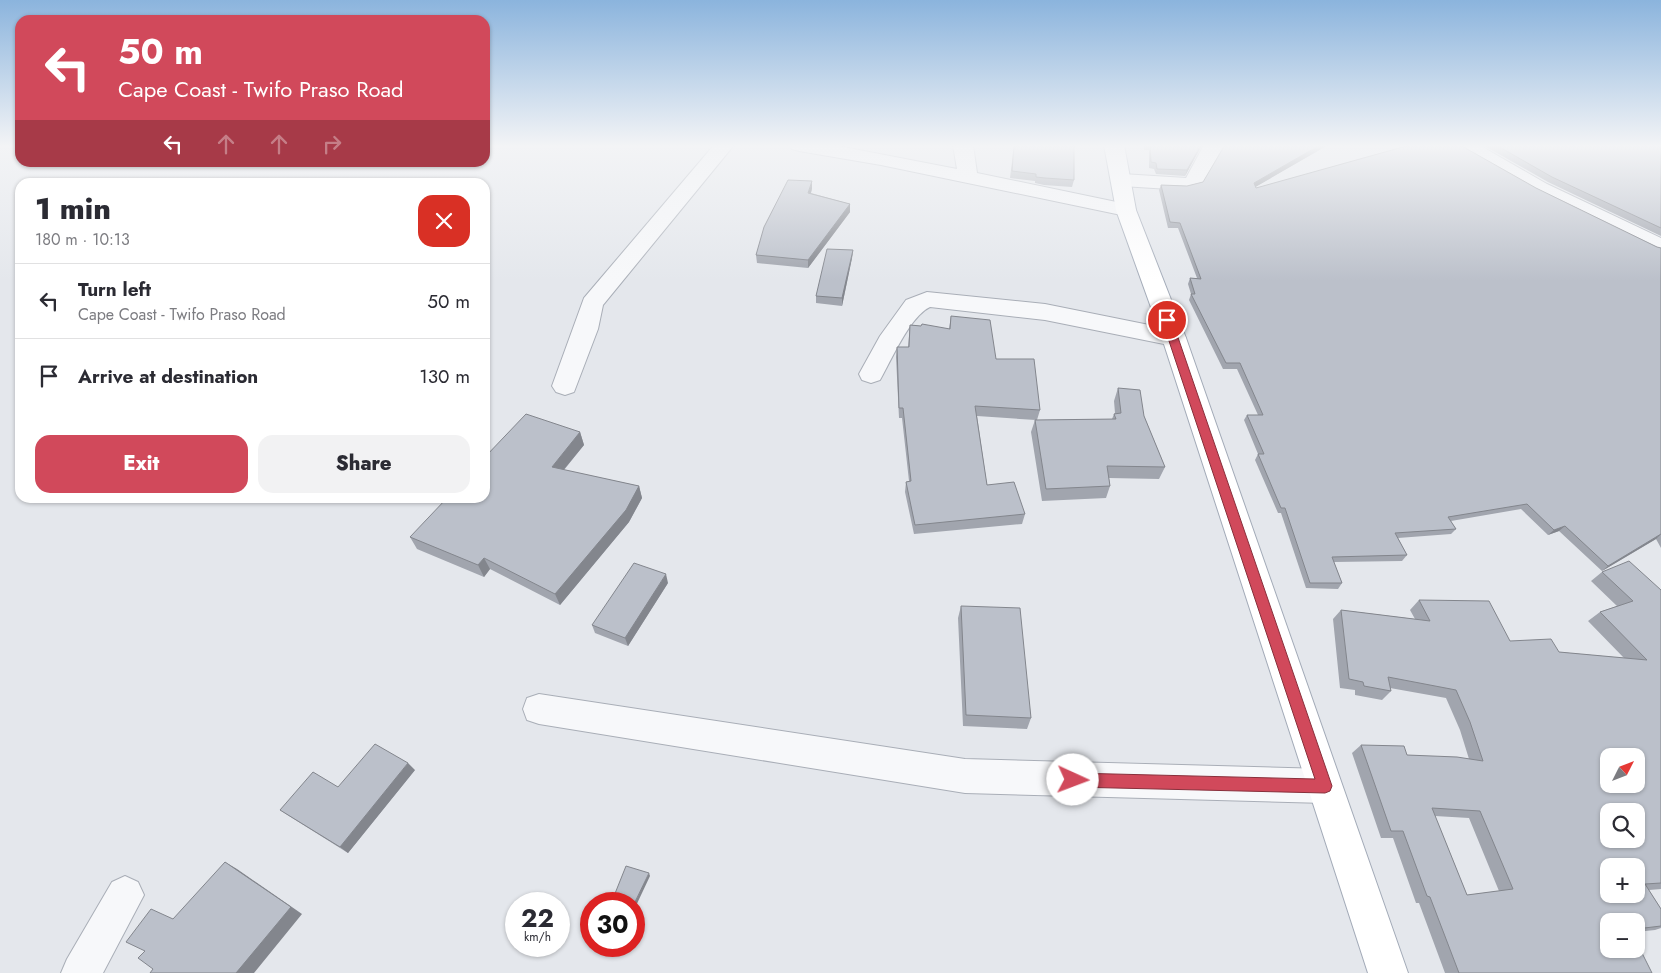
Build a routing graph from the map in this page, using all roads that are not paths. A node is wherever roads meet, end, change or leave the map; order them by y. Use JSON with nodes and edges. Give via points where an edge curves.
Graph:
{"nodes":[{"id":1,"x":686,"y":190,"type":"edge"},
{"id":2,"x":1029,"y":190,"type":"edge"},
{"id":3,"x":1123,"y":190,"type":"edge"},
{"id":4,"x":1545,"y":190,"type":"edge"},
{"id":5,"x":1126,"y":210,"type":"junction"},
{"id":6,"x":1661,"y":246,"type":"edge"},
{"id":7,"x":1174,"y":338,"type":"junction"},
{"id":8,"x":871,"y":374,"type":"dead end"},
{"id":9,"x":565,"y":386,"type":"dead end"},
{"id":10,"x":539,"y":709,"type":"dead end"},
{"id":11,"x":1325,"y":786,"type":"junction"},
{"id":12,"x":124,"y":895,"type":"dead end"},
{"id":13,"x":81,"y":973,"type":"edge"},
{"id":14,"x":1388,"y":973,"type":"edge"}],
"edges":[{"from":1,"to":9,"type":"street","via":[[592,303]]},
{"from":2,"to":5,"type":"street"},
{"from":3,"to":5,"type":"main road"},
{"from":4,"to":6,"type":"street"},
{"from":5,"to":7,"type":"main road"},
{"from":7,"to":8,"type":"street","via":[[1046,312],[927,299],[914,305]]},
{"from":7,"to":11,"type":"main road"},
{"from":10,"to":11,"type":"street","via":[[966,776]]},
{"from":11,"to":14,"type":"main road"},
{"from":12,"to":13,"type":"street"}]}
